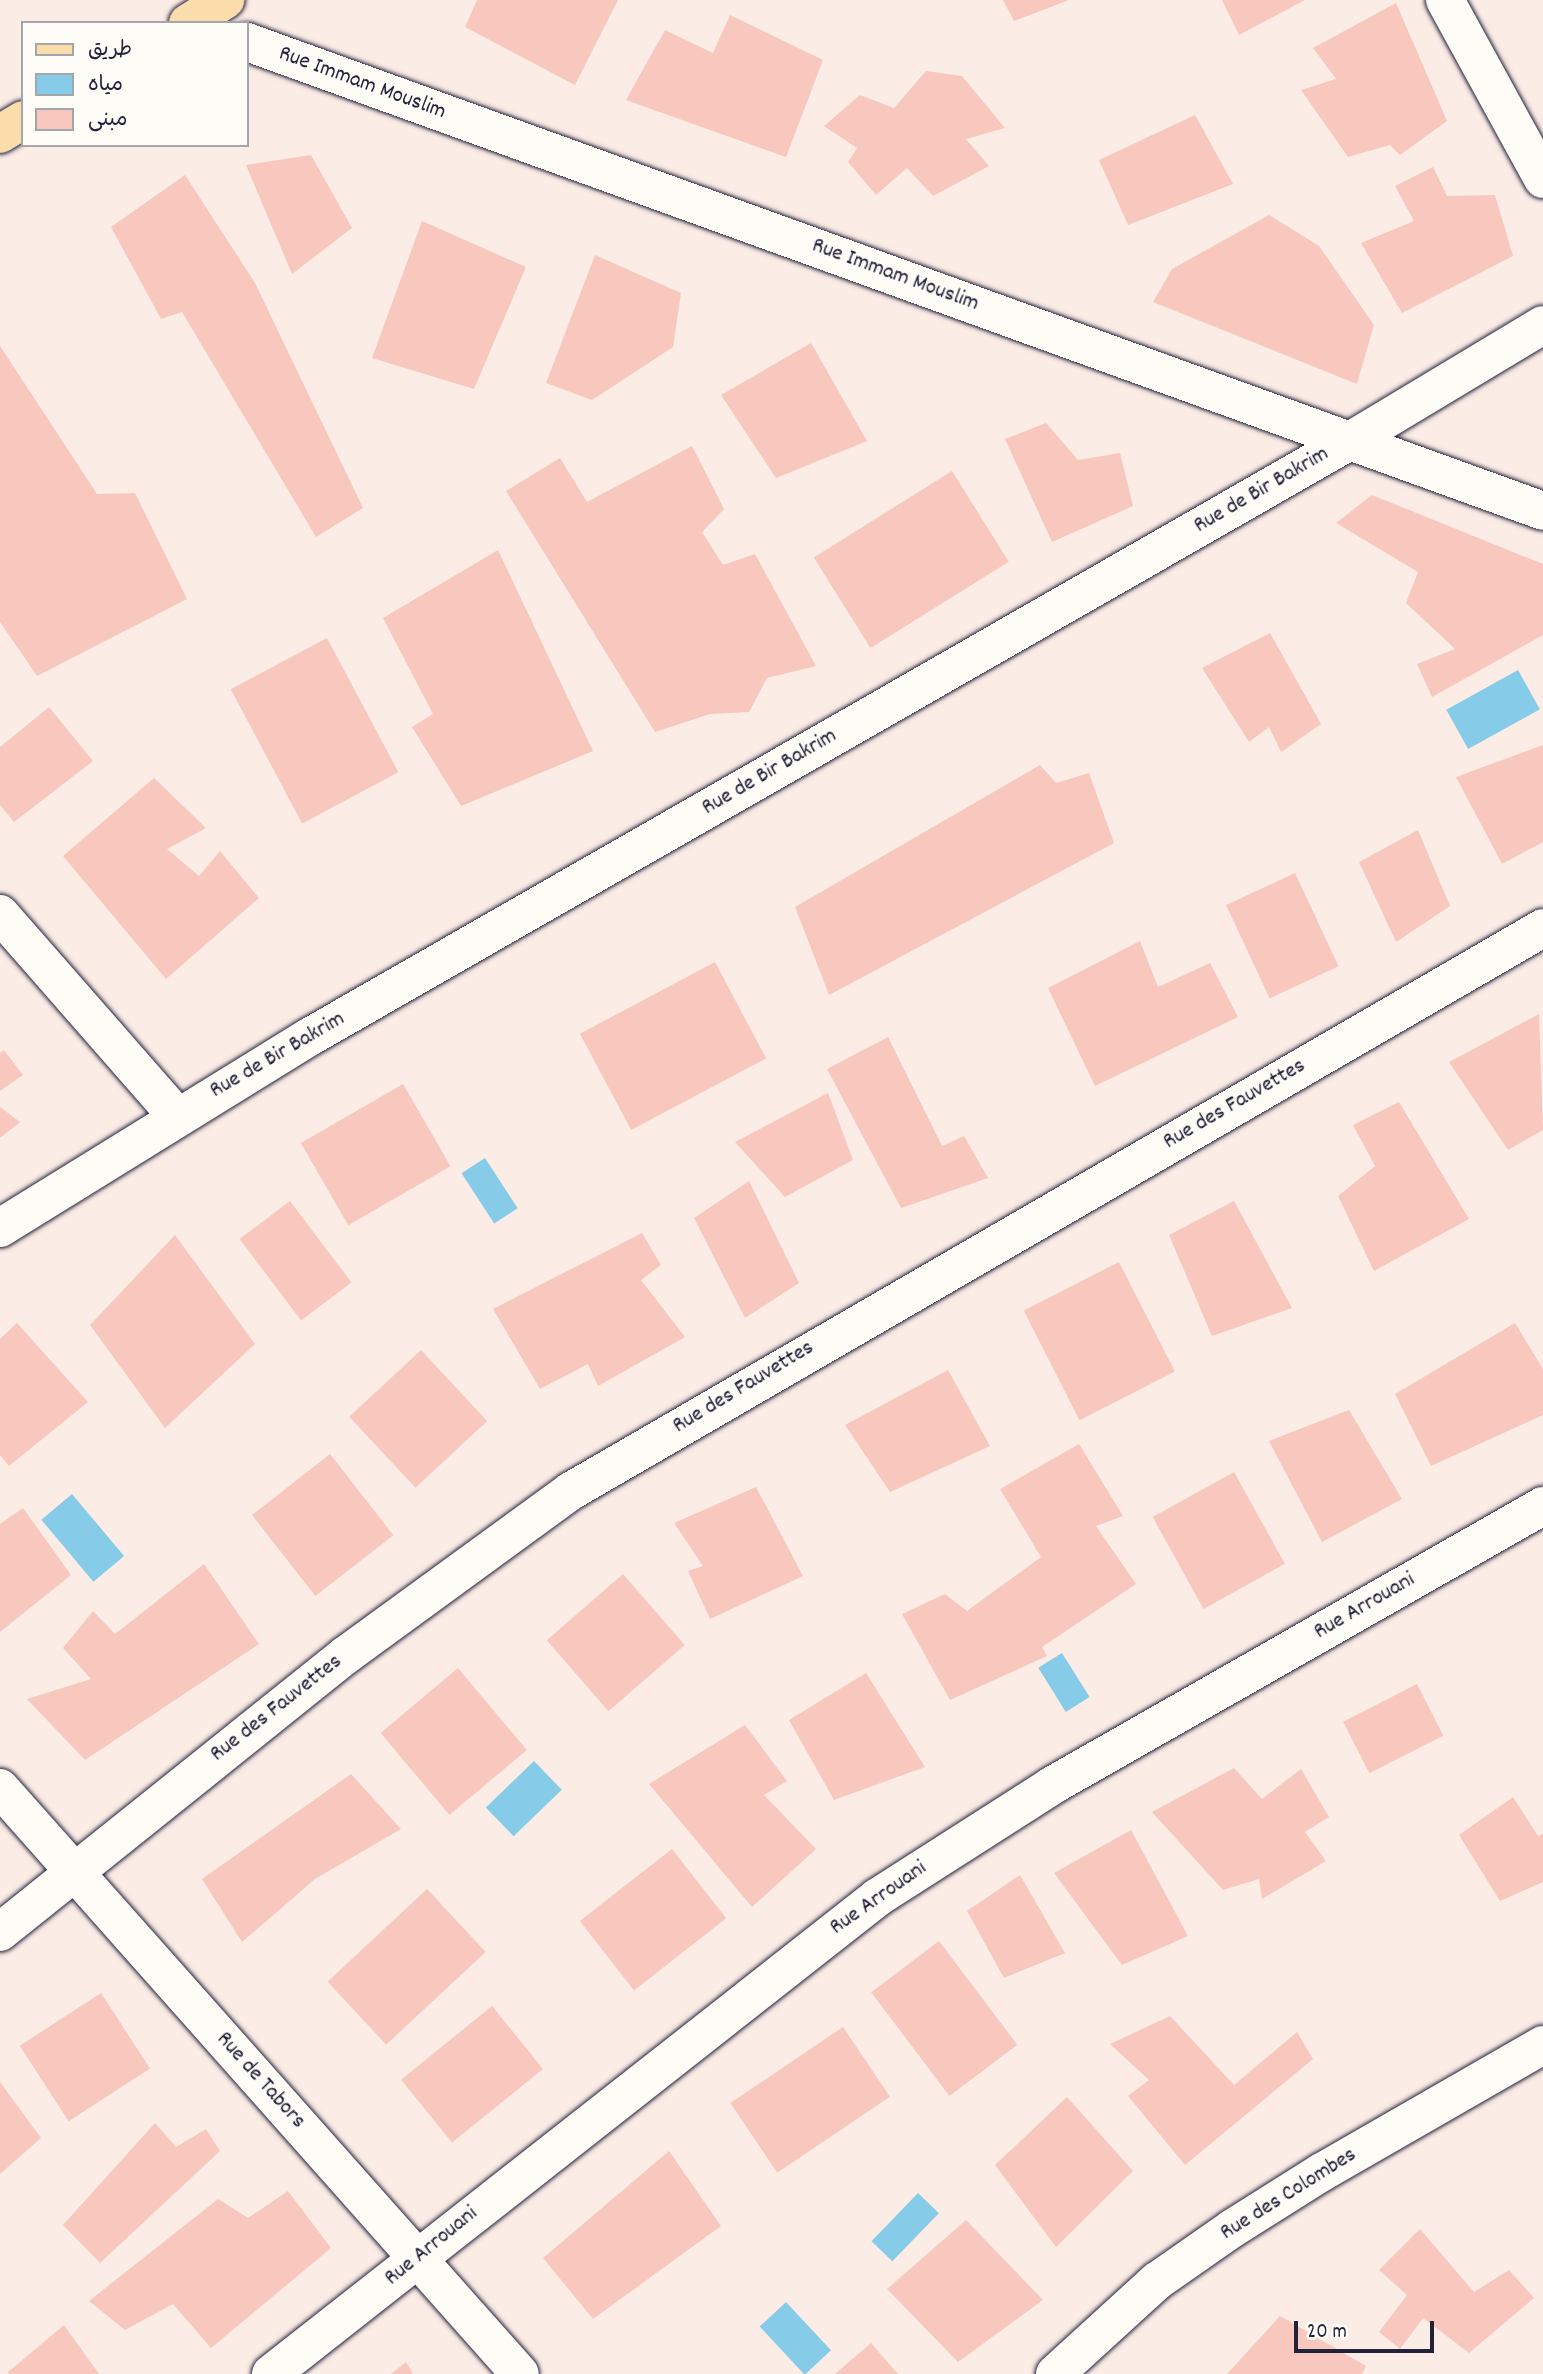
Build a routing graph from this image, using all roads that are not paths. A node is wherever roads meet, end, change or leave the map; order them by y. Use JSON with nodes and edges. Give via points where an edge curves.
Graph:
{"nodes":[{"id":1,"x":225,"y":0,"type":"edge"},
{"id":2,"x":1445,"y":0,"type":"edge"},
{"id":3,"x":192,"y":21,"type":"edge"},
{"id":4,"x":248,"y":42,"type":"edge"},
{"id":5,"x":21,"y":121,"type":"edge"},
{"id":6,"x":0,"y":134,"type":"edge"},
{"id":7,"x":1543,"y":179,"type":"edge"},
{"id":8,"x":1543,"y":325,"type":"edge"},
{"id":9,"x":1350,"y":441,"type":"junction"},
{"id":10,"x":1543,"y":510,"type":"edge"},
{"id":11,"x":0,"y":914,"type":"edge"},
{"id":12,"x":1543,"y":928,"type":"edge"},
{"id":13,"x":177,"y":1115,"type":"junction"},
{"id":14,"x":0,"y":1228,"type":"edge"},
{"id":15,"x":1543,"y":1506,"type":"edge"},
{"id":16,"x":0,"y":1788,"type":"edge"},
{"id":17,"x":73,"y":1871,"type":"junction"},
{"id":18,"x":0,"y":1932,"type":"edge"},
{"id":19,"x":1543,"y":2045,"type":"edge"},
{"id":20,"x":417,"y":2259,"type":"junction"},
{"id":21,"x":271,"y":2374,"type":"edge"},
{"id":22,"x":520,"y":2374,"type":"edge"},
{"id":23,"x":1055,"y":2374,"type":"edge"}],
"edges":[{"from":1,"to":3,"type":"main road"},
{"from":2,"to":7,"type":"street"},
{"from":4,"to":9,"type":"street","name":"Rue Immam Mouslim"},
{"from":5,"to":6,"type":"main road"},
{"from":8,"to":9,"type":"street","name":"Rue de Bir Bakrim"},
{"from":9,"to":10,"type":"street","name":"Rue Immam Mouslim"},
{"from":9,"to":13,"type":"street","name":"Rue de Bir Bakrim"},
{"from":11,"to":13,"type":"street"},
{"from":12,"to":17,"type":"street","name":"Rue des Fauvettes","via":[[571,1491],[346,1655]]},
{"from":13,"to":14,"type":"street","name":"Rue de Bir Bakrim"},
{"from":15,"to":20,"type":"street","name":"Rue Arrouani","via":[[1053,1785],[877,1897]]},
{"from":16,"to":17,"type":"street","name":"Rue de Tabors"},
{"from":17,"to":18,"type":"street","name":"Rue des Fauvettes"},
{"from":17,"to":20,"type":"street","name":"Rue de Tabors"},
{"from":19,"to":23,"type":"street","name":"Rue des Colombes","via":[[1233,2228],[1157,2281]]},
{"from":20,"to":21,"type":"street","name":"Rue Arrouani"},
{"from":20,"to":22,"type":"street","name":"Rue de Tabors"}]}
